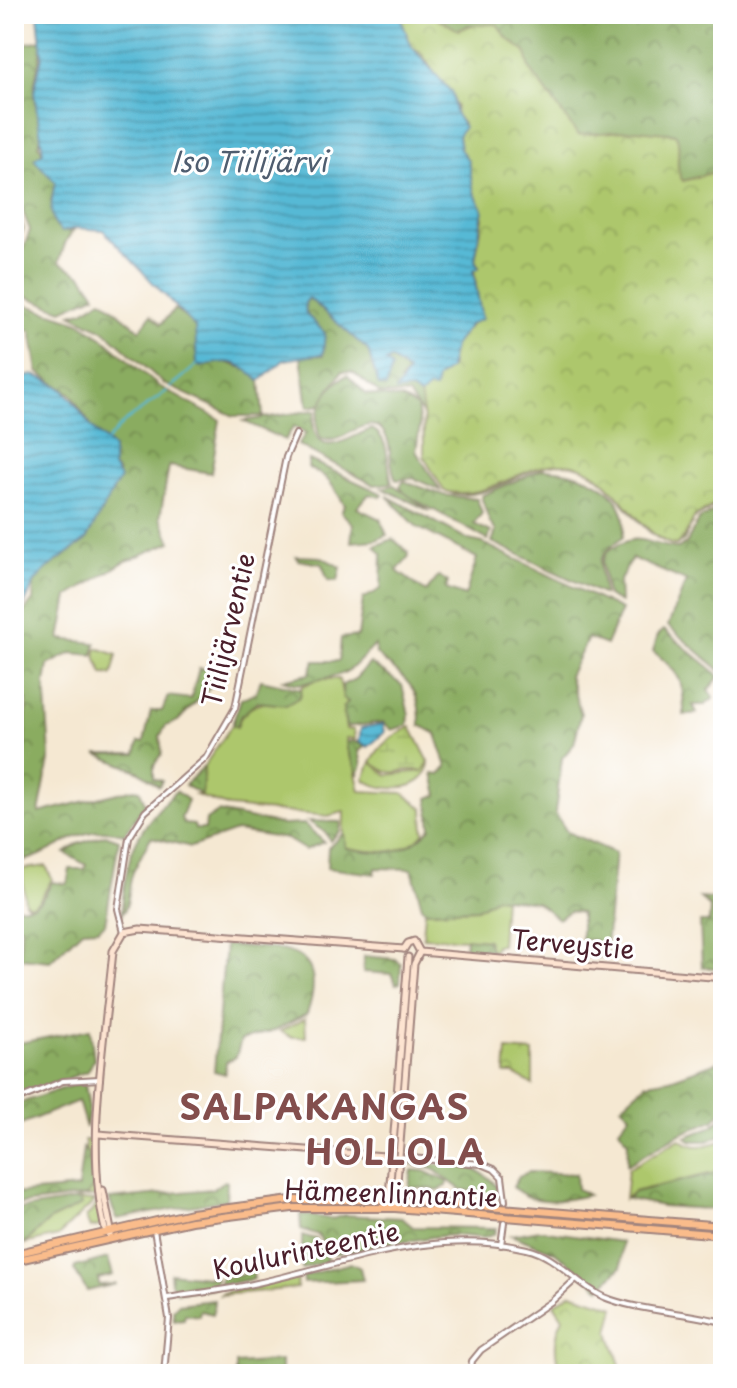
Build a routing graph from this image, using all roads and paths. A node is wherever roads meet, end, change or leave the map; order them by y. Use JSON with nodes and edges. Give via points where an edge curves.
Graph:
{"nodes":[{"id":1,"x":296,"y":434,"type":"dead end"},
{"id":2,"x":124,"y":932,"type":"junction"},
{"id":3,"x":404,"y":949,"type":"junction"},
{"id":4,"x":419,"y":954,"type":"junction"},
{"id":5,"x":408,"y":957,"type":"junction"},
{"id":6,"x":723,"y":978,"type":"edge"},
{"id":7,"x":100,"y":1079,"type":"junction"},
{"id":8,"x":14,"y":1101,"type":"edge"},
{"id":9,"x":98,"y":1134,"type":"junction"},
{"id":10,"x":395,"y":1157,"type":"junction"},
{"id":11,"x":392,"y":1200,"type":"junction"},
{"id":12,"x":505,"y":1201,"type":"dead end"},
{"id":13,"x":391,"y":1208,"type":"junction"},
{"id":14,"x":504,"y":1223,"type":"dead end"},
{"id":15,"x":153,"y":1225,"type":"junction"},
{"id":16,"x":723,"y":1226,"type":"edge"},
{"id":17,"x":110,"y":1235,"type":"junction"},
{"id":18,"x":723,"y":1235,"type":"edge"},
{"id":19,"x":501,"y":1245,"type":"junction"},
{"id":20,"x":14,"y":1254,"type":"edge"},
{"id":21,"x":14,"y":1261,"type":"edge"},
{"id":22,"x":575,"y":1279,"type":"junction"},
{"id":23,"x":167,"y":1298,"type":"junction"},
{"id":24,"x":723,"y":1322,"type":"edge"},
{"id":25,"x":164,"y":1374,"type":"edge"},
{"id":26,"x":470,"y":1374,"type":"edge"}],
"edges":[{"from":1,"to":2,"type":"street","name":"Tiilijärventie","via":[[286,457],[235,708],[206,758],[145,812],[129,838],[118,909]]},
{"from":2,"to":3,"type":"main road"},
{"from":2,"to":7,"type":"main road","name":"Tiilijärventie","via":[[113,951]]},
{"from":3,"to":4,"type":"main road","via":[[414,941]]},
{"from":3,"to":5,"type":"main road"},
{"from":4,"to":5,"type":"main road"},
{"from":4,"to":6,"type":"main road","name":"Terveystie"},
{"from":4,"to":10,"type":"main road"},
{"from":5,"to":10,"type":"main road"},
{"from":7,"to":8,"type":"street","via":[[63,1081]]},
{"from":7,"to":9,"type":"main road","name":"Tiilijärventie"},
{"from":9,"to":10,"type":"main road"},
{"from":9,"to":17,"type":"main road","name":"Tiilijärventie"},
{"from":10,"to":11,"type":"main road"},
{"from":10,"to":12,"type":"street","via":[[488,1166],[502,1177]]},
{"from":11,"to":13,"type":"main road"},
{"from":11,"to":15,"type":"main road","name":"Hämeenlinnantie","via":[[259,1202]]},
{"from":11,"to":16,"type":"main road","name":"Hämeenlinnantie"},
{"from":13,"to":15,"type":"main road","name":"Hämeenlinnantie","via":[[260,1211]]},
{"from":13,"to":18,"type":"main road","name":"Hämeenlinnantie"},
{"from":14,"to":19,"type":"street"},
{"from":15,"to":17,"type":"main road","name":"Hämeenlinnantie"},
{"from":15,"to":23,"type":"street"},
{"from":17,"to":20,"type":"main road","name":"Hämeenlinnantie"},
{"from":17,"to":21,"type":"main road","name":"Hämeenlinnantie"},
{"from":19,"to":22,"type":"street","name":"Koulurinteentie","via":[[551,1258]]},
{"from":19,"to":23,"type":"street","name":"Koulurinteentie","via":[[428,1243]]},
{"from":22,"to":24,"type":"street","name":"Koulurinteentie","via":[[610,1299]]},
{"from":22,"to":26,"type":"street","via":[[481,1350]]},
{"from":23,"to":25,"type":"street"}]}
